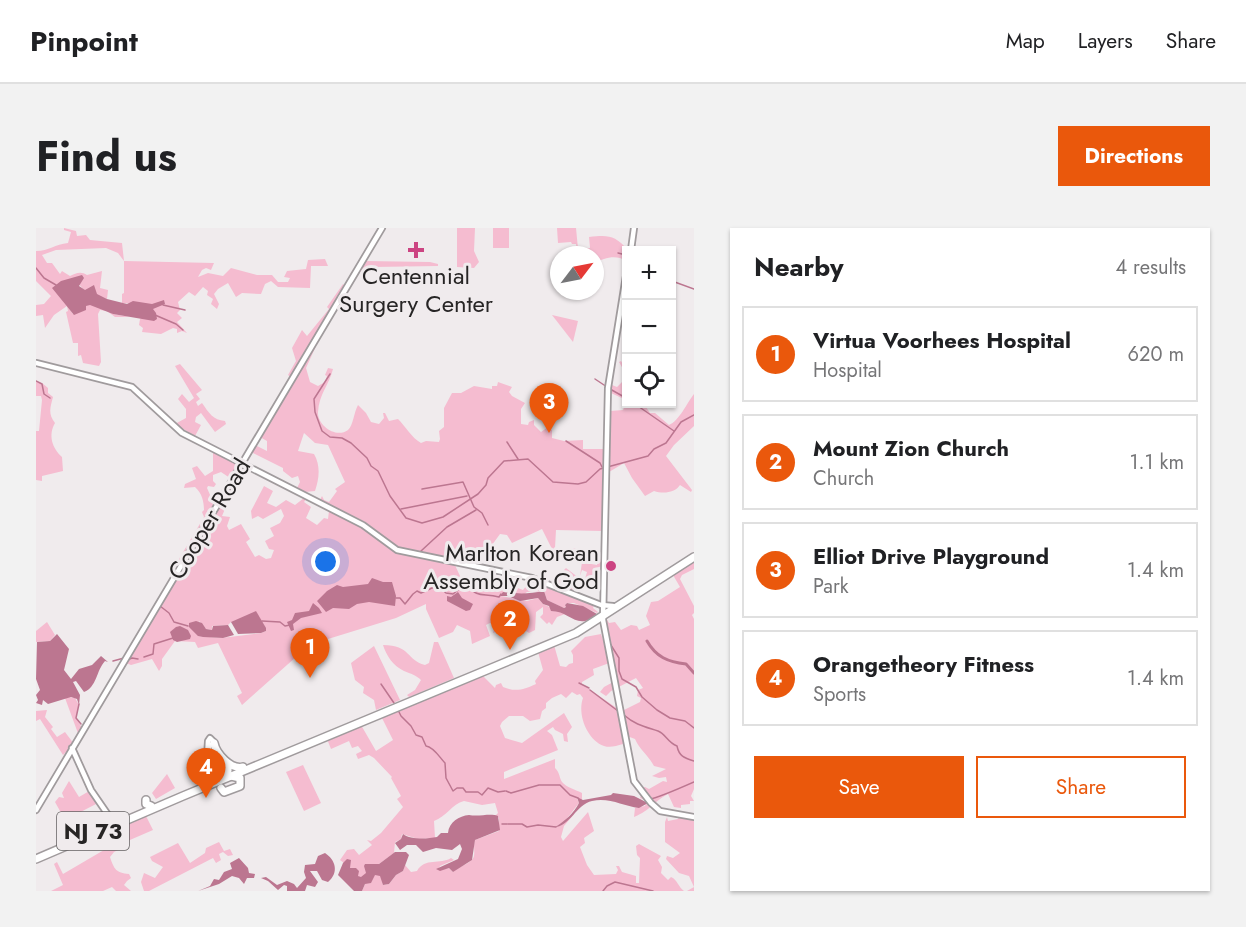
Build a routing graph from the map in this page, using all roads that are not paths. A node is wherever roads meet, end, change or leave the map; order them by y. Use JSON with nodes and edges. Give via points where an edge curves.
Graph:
{"nodes":[{"id":1,"x":382,"y":228,"type":"edge"},
{"id":2,"x":634,"y":228,"type":"edge"},
{"id":3,"x":632,"y":246,"type":"edge"},
{"id":4,"x":623,"y":300,"type":"edge"},
{"id":5,"x":36,"y":363,"type":"edge"},
{"id":6,"x":242,"y":464,"type":"junction"},
{"id":7,"x":694,"y":556,"type":"edge"},
{"id":8,"x":671,"y":570,"type":"junction"},
{"id":9,"x":603,"y":616,"type":"junction"},
{"id":10,"x":211,"y":744,"type":"junction"},
{"id":11,"x":72,"y":748,"type":"junction"},
{"id":12,"x":210,"y":763,"type":"junction"},
{"id":13,"x":243,"y":767,"type":"junction"},
{"id":14,"x":218,"y":781,"type":"junction"},
{"id":15,"x":36,"y":810,"type":"edge"},
{"id":16,"x":694,"y":817,"type":"edge"},
{"id":17,"x":113,"y":822,"type":"junction"},
{"id":18,"x":36,"y":857,"type":"edge"}],
"edges":[{"from":1,"to":6,"type":"street","name":"Cooper Road"},
{"from":2,"to":3,"type":"street"},
{"from":4,"to":9,"type":"street","via":[[608,388]]},
{"from":5,"to":6,"type":"street","via":[[132,387],[180,432]]},
{"from":6,"to":9,"type":"street","via":[[363,525],[397,550],[531,578]]},
{"from":6,"to":11,"type":"street","name":"Cooper Road"},
{"from":7,"to":8,"type":"highway","number":"NJ 73"},
{"from":8,"to":9,"type":"highway","number":"NJ 73"},
{"from":8,"to":9,"type":"highway","number":"NJ 73"},
{"from":9,"to":13,"type":"highway","number":"NJ 73"},
{"from":9,"to":14,"type":"highway","number":"NJ 73","via":[[568,637]]},
{"from":9,"to":16,"type":"street","via":[[632,777],[651,803],[664,813]]},
{"from":10,"to":12,"type":"street"},
{"from":10,"to":13,"type":"highway","via":[[232,766]]},
{"from":10,"to":14,"type":"street","via":[[207,758]]},
{"from":11,"to":15,"type":"street","name":"Cooper Road"},
{"from":11,"to":17,"type":"street","via":[[98,803]]},
{"from":12,"to":14,"type":"street"},
{"from":12,"to":14,"type":"highway","via":[[216,754],[228,765],[228,771]]},
{"from":13,"to":14,"type":"highway","number":"NJ 73"},
{"from":14,"to":17,"type":"highway","number":"NJ 73","via":[[149,803]]},
{"from":14,"to":18,"type":"highway","number":"NJ 73"},
{"from":17,"to":18,"type":"highway","number":"NJ 73"}]}
